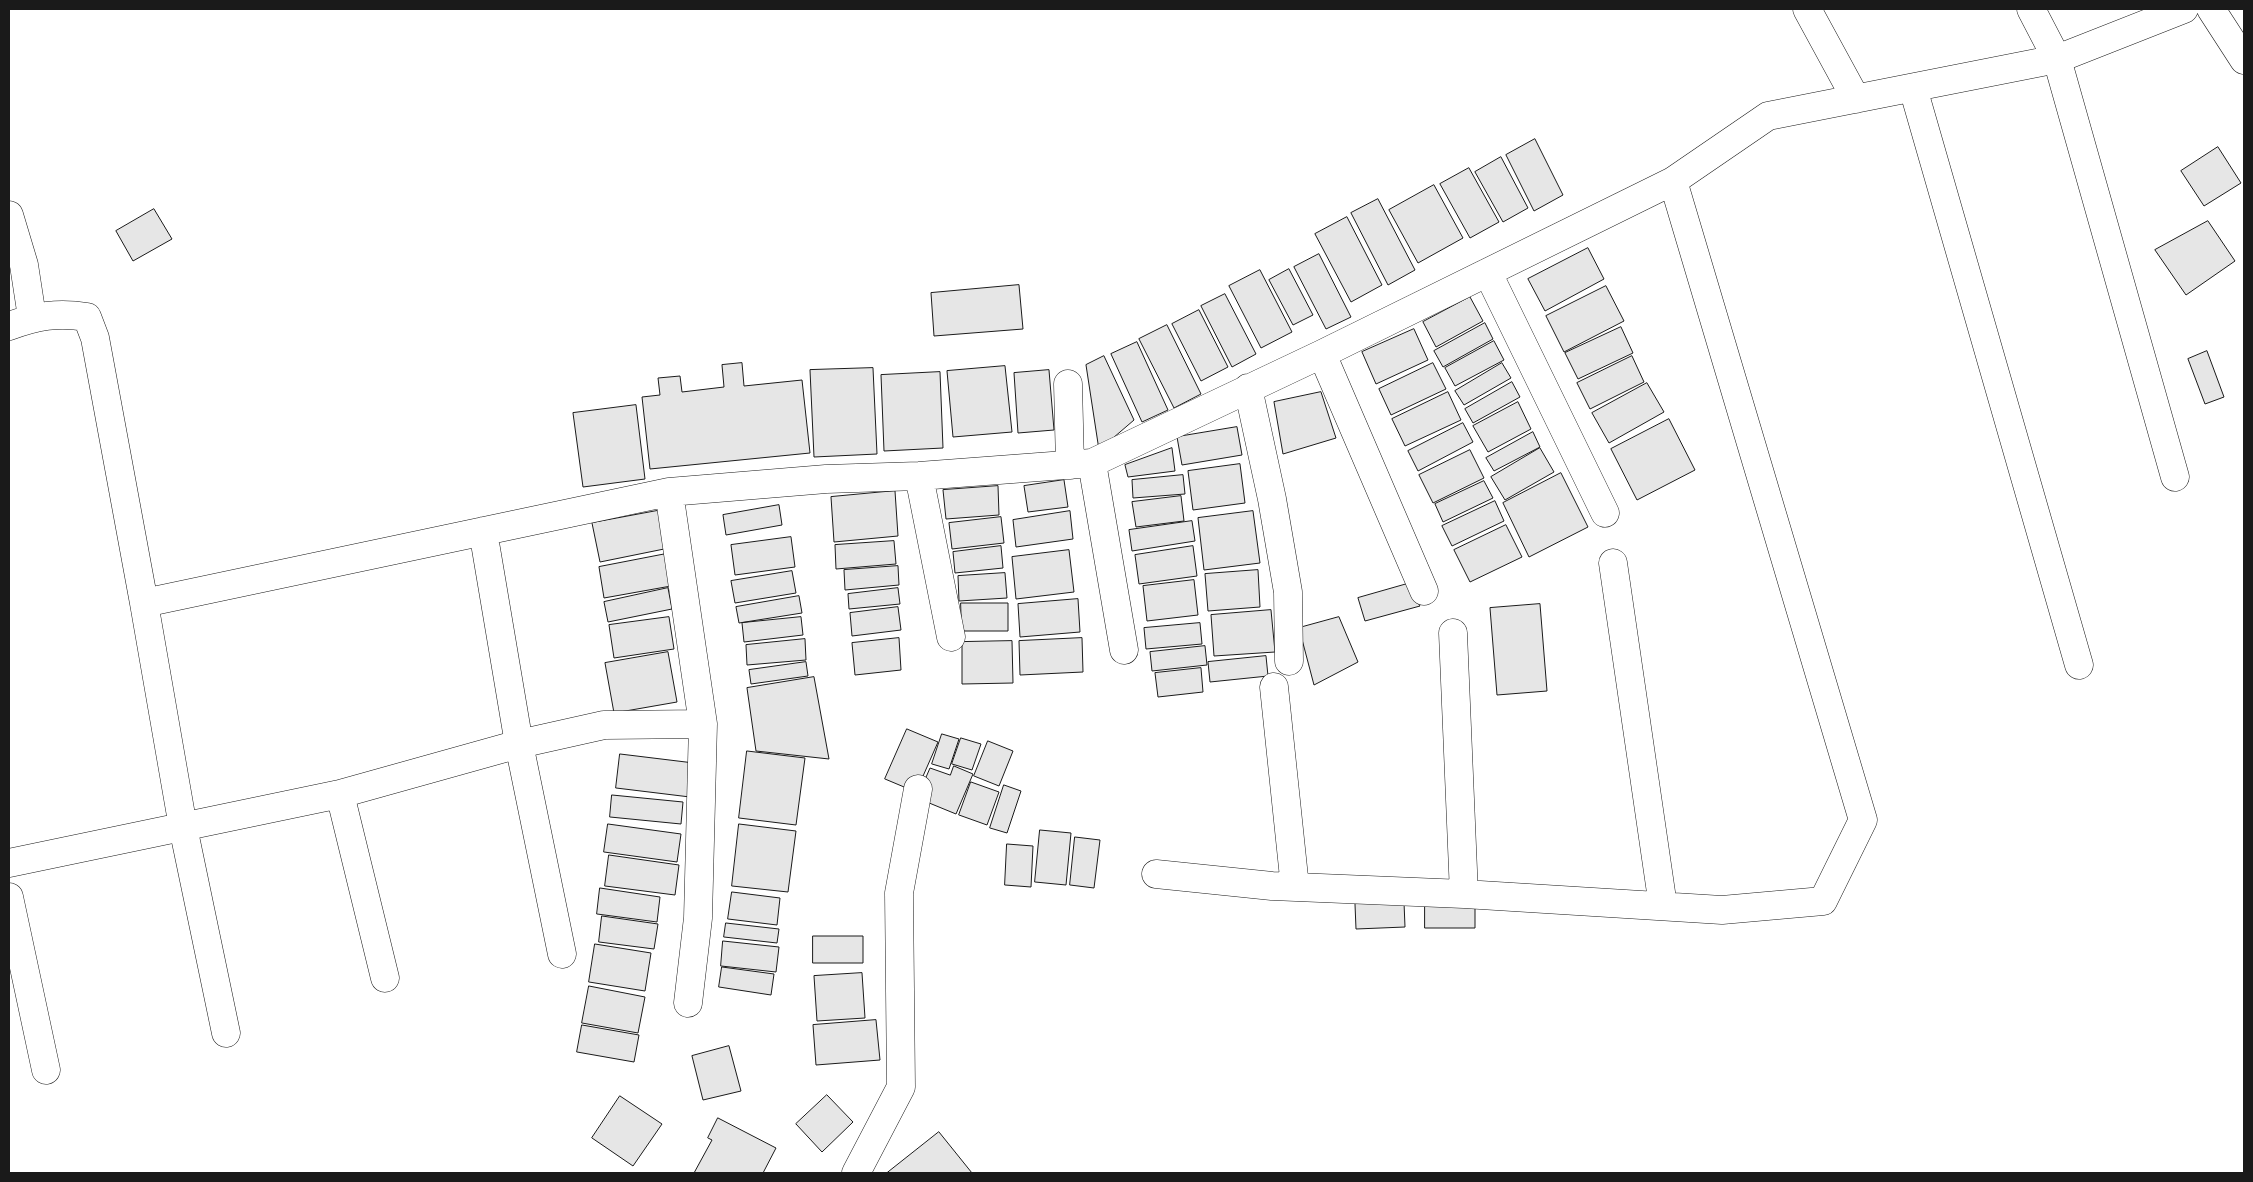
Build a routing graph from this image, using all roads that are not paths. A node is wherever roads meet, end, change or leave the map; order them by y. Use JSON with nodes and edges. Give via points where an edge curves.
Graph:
{"nodes":[{"id":1,"x":1807,"y":9,"type":"edge"},
{"id":2,"x":2031,"y":9,"type":"edge"},
{"id":3,"x":2184,"y":9,"type":"edge"},
{"id":4,"x":2211,"y":9,"type":"edge"},
{"id":5,"x":2057,"y":59,"type":"junction"},
{"id":6,"x":2244,"y":60,"type":"edge"},
{"id":7,"x":1913,"y":88,"type":"junction"},
{"id":8,"x":1856,"y":99,"type":"junction"},
{"id":9,"x":1673,"y":181,"type":"junction"},
{"id":10,"x":9,"y":215,"type":"edge"},
{"id":11,"x":1488,"y":273,"type":"junction"},
{"id":12,"x":21,"y":322,"type":"edge"},
{"id":13,"x":1322,"y":354,"type":"junction"},
{"id":14,"x":1068,"y":384,"type":"dead end"},
{"id":15,"x":1248,"y":388,"type":"junction"},
{"id":16,"x":1081,"y":464,"type":"junction"},
{"id":17,"x":919,"y":476,"type":"junction"},
{"id":18,"x":2175,"y":477,"type":"dead end"},
{"id":19,"x":669,"y":492,"type":"junction"},
{"id":20,"x":1605,"y":514,"type":"dead end"},
{"id":21,"x":483,"y":531,"type":"junction"},
{"id":22,"x":1613,"y":563,"type":"dead end"},
{"id":23,"x":1424,"y":591,"type":"dead end"},
{"id":24,"x":144,"y":603,"type":"junction"},
{"id":25,"x":1452,"y":633,"type":"dead end"},
{"id":26,"x":951,"y":637,"type":"dead end"},
{"id":27,"x":1124,"y":650,"type":"dead end"},
{"id":28,"x":1289,"y":660,"type":"dead end"},
{"id":29,"x":2079,"y":665,"type":"dead end"},
{"id":30,"x":1274,"y":687,"type":"dead end"},
{"id":31,"x":702,"y":724,"type":"junction"},
{"id":32,"x":519,"y":744,"type":"junction"},
{"id":33,"x":918,"y":789,"type":"dead end"},
{"id":34,"x":340,"y":794,"type":"junction"},
{"id":35,"x":183,"y":827,"type":"junction"},
{"id":36,"x":9,"y":863,"type":"edge"},
{"id":37,"x":1156,"y":874,"type":"dead end"},
{"id":38,"x":1295,"y":887,"type":"junction"},
{"id":39,"x":1464,"y":894,"type":"junction"},
{"id":40,"x":9,"y":897,"type":"edge"},
{"id":41,"x":1663,"y":906,"type":"junction"},
{"id":42,"x":562,"y":954,"type":"dead end"},
{"id":43,"x":385,"y":978,"type":"dead end"},
{"id":44,"x":688,"y":1003,"type":"dead end"},
{"id":45,"x":226,"y":1033,"type":"dead end"},
{"id":46,"x":46,"y":1070,"type":"dead end"},
{"id":47,"x":856,"y":1173,"type":"edge"}],
"edges":[{"from":1,"to":8,"type":"street"},
{"from":2,"to":5,"type":"street"},
{"from":3,"to":5,"type":"street"},
{"from":4,"to":6,"type":"street"},
{"from":5,"to":7,"type":"street"},
{"from":5,"to":18,"type":"street"},
{"from":7,"to":8,"type":"street"},
{"from":7,"to":29,"type":"street"},
{"from":8,"to":9,"type":"street","via":[[1768,116]]},
{"from":9,"to":11,"type":"street"},
{"from":9,"to":41,"type":"street","via":[[1863,820],[1823,901],[1722,910]]},
{"from":10,"to":12,"type":"street","via":[[24,265]]},
{"from":11,"to":13,"type":"street"},
{"from":11,"to":20,"type":"street"},
{"from":12,"to":24,"type":"street","via":[[63,313],[87,317],[95,338]]},
{"from":13,"to":15,"type":"street"},
{"from":13,"to":23,"type":"street"},
{"from":14,"to":16,"type":"street"},
{"from":15,"to":16,"type":"street"},
{"from":15,"to":28,"type":"street","via":[[1288,592]]},
{"from":16,"to":17,"type":"street"},
{"from":16,"to":27,"type":"street"},
{"from":17,"to":19,"type":"street","via":[[826,479]]},
{"from":17,"to":26,"type":"street"},
{"from":19,"to":21,"type":"street"},
{"from":19,"to":31,"type":"street"},
{"from":21,"to":24,"type":"street"},
{"from":21,"to":32,"type":"street"},
{"from":22,"to":41,"type":"street"},
{"from":24,"to":35,"type":"street"},
{"from":25,"to":39,"type":"street"},
{"from":30,"to":38,"type":"street"},
{"from":31,"to":32,"type":"street","via":[[604,725]]},
{"from":31,"to":44,"type":"street","via":[[698,918]]},
{"from":32,"to":34,"type":"street"},
{"from":32,"to":42,"type":"street"},
{"from":33,"to":47,"type":"street","via":[[899,893],[901,1087]]},
{"from":34,"to":35,"type":"street"},
{"from":34,"to":43,"type":"street"},
{"from":35,"to":36,"type":"street"},
{"from":35,"to":45,"type":"street"},
{"from":37,"to":38,"type":"street"},
{"from":38,"to":39,"type":"street"},
{"from":39,"to":41,"type":"street"},
{"from":40,"to":46,"type":"street"}]}
